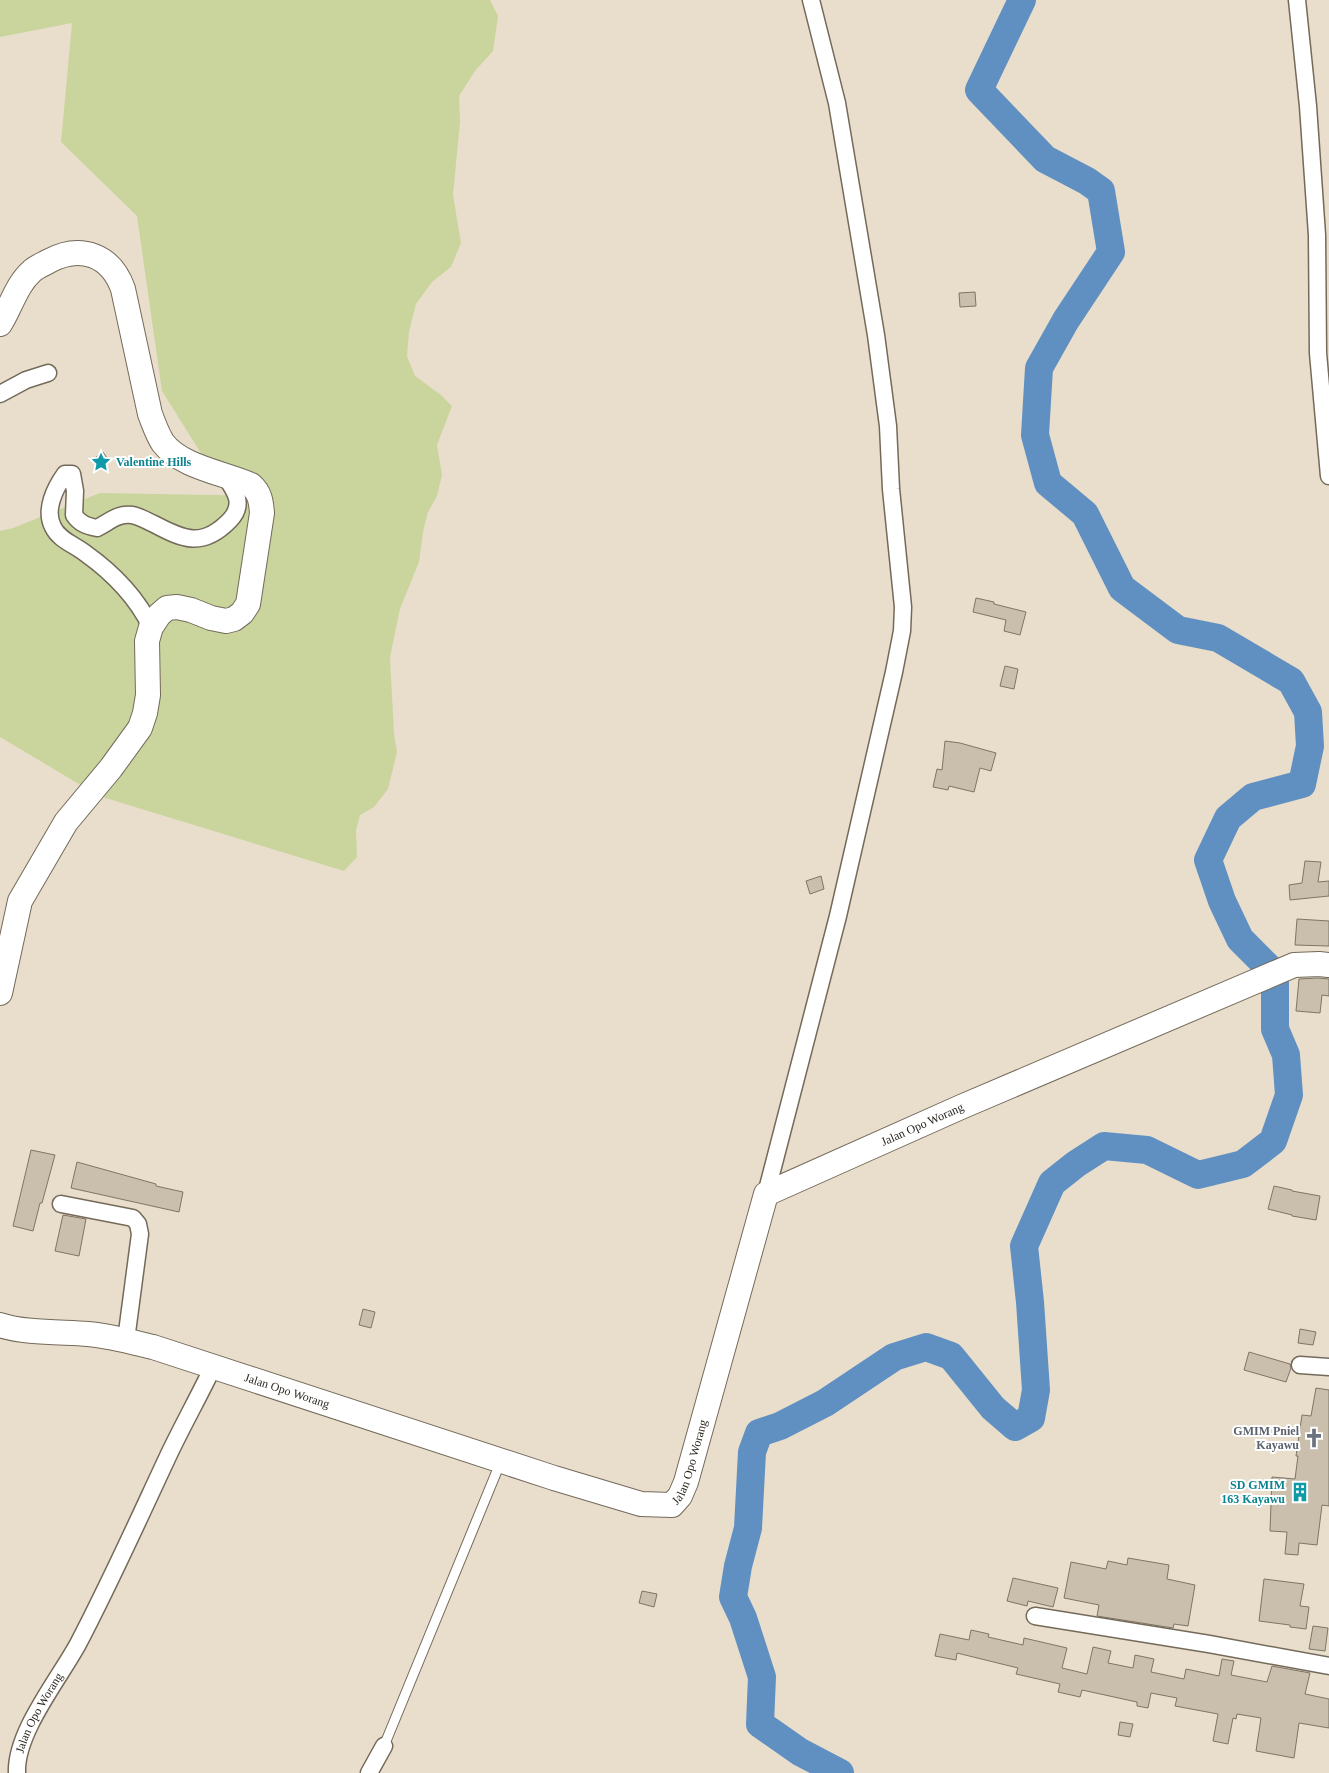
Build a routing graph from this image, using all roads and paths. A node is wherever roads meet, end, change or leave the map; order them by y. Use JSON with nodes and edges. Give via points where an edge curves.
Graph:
{"nodes":[{"id":1,"x":810,"y":0,"type":"edge"},
{"id":2,"x":1297,"y":0,"type":"edge"},
{"id":3,"x":0,"y":324,"type":"edge"},
{"id":4,"x":48,"y":373,"type":"dead end"},
{"id":5,"x":0,"y":394,"type":"edge"},
{"id":6,"x":225,"y":476,"type":"junction"},
{"id":7,"x":1329,"y":476,"type":"edge"},
{"id":8,"x":151,"y":627,"type":"junction"},
{"id":9,"x":1329,"y":965,"type":"edge"},
{"id":10,"x":0,"y":992,"type":"edge"},
{"id":11,"x":766,"y":1194,"type":"junction"},
{"id":12,"x":61,"y":1204,"type":"dead end"},
{"id":13,"x":0,"y":1325,"type":"edge"},
{"id":14,"x":126,"y":1340,"type":"junction"},
{"id":15,"x":1300,"y":1365,"type":"dead end"},
{"id":16,"x":213,"y":1367,"type":"junction"},
{"id":17,"x":1329,"y":1367,"type":"edge"},
{"id":18,"x":501,"y":1461,"type":"junction"},
{"id":19,"x":1035,"y":1616,"type":"dead end"},
{"id":20,"x":1329,"y":1666,"type":"edge"},
{"id":21,"x":384,"y":1746,"type":"joint"},
{"id":22,"x":17,"y":1773,"type":"edge"},
{"id":23,"x":369,"y":1773,"type":"edge"}],
"edges":[{"from":1,"to":11,"type":"street","via":[[837,103],[876,335],[888,426],[903,607],[894,672],[838,916]]},
{"from":2,"to":7,"type":"street","via":[[1317,235],[1318,353]]},
{"from":3,"to":6,"type":"street","via":[[32,271],[62,254],[76,252],[100,258],[118,276],[123,289],[155,429],[172,452],[182,459]]},
{"from":4,"to":5,"type":"street"},
{"from":6,"to":8,"type":"street","via":[[251,485],[261,501],[248,604],[242,613],[226,621],[191,610],[167,608]]},
{"from":6,"to":8,"type":"street","via":[[236,492],[238,507],[230,520],[202,539],[190,539],[166,531],[133,515],[118,516],[97,528],[84,524],[74,515],[72,474],[65,474],[57,485],[50,518],[56,533],[117,578],[143,610]]},
{"from":8,"to":10,"type":"street","via":[[147,641],[148,695],[140,728],[117,762],[66,822],[20,901]]},
{"from":9,"to":11,"type":"street","name":"Jalan Opo Worang","via":[[1294,965],[1257,980]]},
{"from":11,"to":18,"type":"street","name":"Jalan Opo Worang","via":[[686,1482],[672,1505],[642,1504]]},
{"from":12,"to":14,"type":"street","via":[[133,1218],[138,1224],[140,1234]]},
{"from":13,"to":14,"type":"street"},
{"from":14,"to":16,"type":"street"},
{"from":15,"to":17,"type":"street"},
{"from":16,"to":18,"type":"street","name":"Jalan Opo Worang"},
{"from":16,"to":22,"type":"street","name":"Jalan Opo Worang","via":[[77,1644],[27,1731]]},
{"from":18,"to":21,"type":"lane"},
{"from":19,"to":20,"type":"street"},
{"from":21,"to":23,"type":"street"}]}
